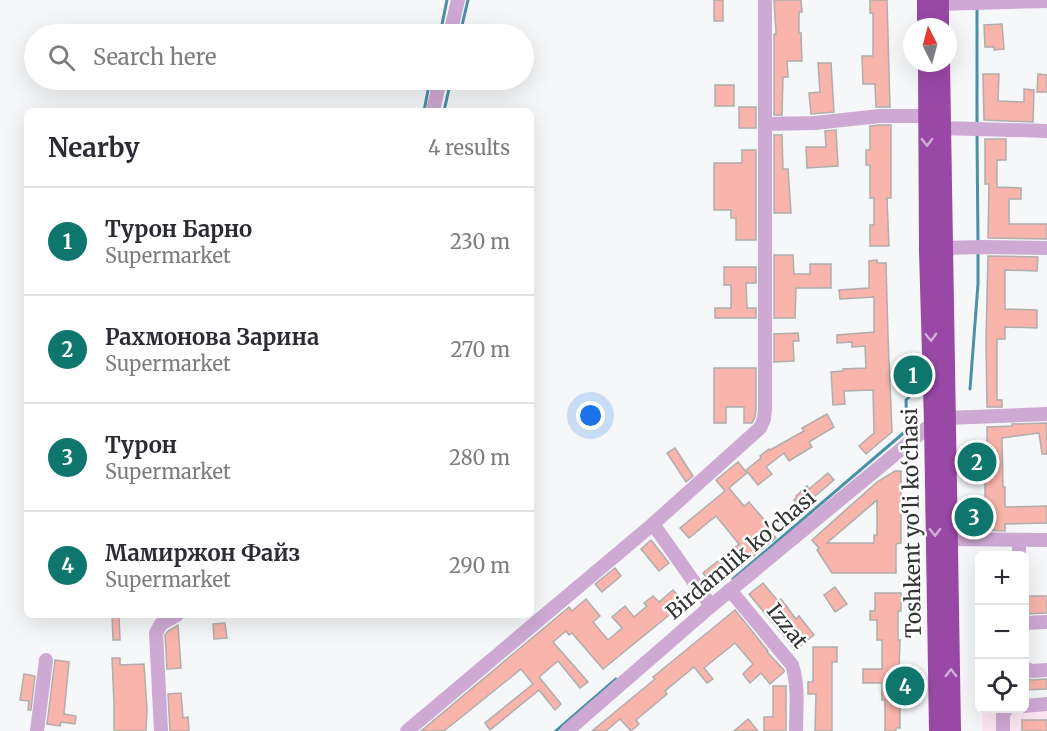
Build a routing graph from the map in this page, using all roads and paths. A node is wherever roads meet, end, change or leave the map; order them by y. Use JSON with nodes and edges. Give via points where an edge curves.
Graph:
{"nodes":[{"id":1,"x":458,"y":0,"type":"edge"},
{"id":2,"x":765,"y":0,"type":"edge"},
{"id":3,"x":935,"y":1,"type":"edge"},
{"id":4,"x":1047,"y":1,"type":"edge"},
{"id":5,"x":929,"y":18,"type":"edge"},
{"id":6,"x":938,"y":18,"type":"edge"},
{"id":7,"x":452,"y":24,"type":"edge"},
{"id":8,"x":927,"y":72,"type":"edge"},
{"id":9,"x":941,"y":72,"type":"edge"},
{"id":10,"x":438,"y":90,"type":"edge"},
{"id":11,"x":434,"y":108,"type":"edge"},
{"id":12,"x":927,"y":116,"type":"junction"},
{"id":13,"x":765,"y":124,"type":"junction"},
{"id":14,"x":942,"y":128,"type":"junction"},
{"id":15,"x":1047,"y":131,"type":"edge"},
{"id":16,"x":944,"y":248,"type":"junction"},
{"id":17,"x":1047,"y":248,"type":"edge"},
{"id":18,"x":1047,"y":414,"type":"edge"},
{"id":19,"x":940,"y":420,"type":"junction"},
{"id":20,"x":653,"y":524,"type":"junction"},
{"id":21,"x":949,"y":539,"type":"junction"},
{"id":22,"x":1018,"y":540,"type":"junction"},
{"id":23,"x":1047,"y":540,"type":"edge"},
{"id":24,"x":1019,"y":551,"type":"edge"},
{"id":25,"x":730,"y":590,"type":"junction"},
{"id":26,"x":711,"y":606,"type":"junction"},
{"id":27,"x":171,"y":618,"type":"edge"},
{"id":28,"x":1029,"y":622,"type":"edge"},
{"id":29,"x":1047,"y":622,"type":"edge"},
{"id":30,"x":46,"y":660,"type":"dead end"},
{"id":31,"x":1029,"y":670,"type":"edge"},
{"id":32,"x":1047,"y":670,"type":"edge"},
{"id":33,"x":1047,"y":704,"type":"edge"},
{"id":34,"x":1029,"y":706,"type":"edge"},
{"id":35,"x":1004,"y":713,"type":"edge"},
{"id":36,"x":37,"y":731,"type":"edge"},
{"id":37,"x":161,"y":731,"type":"edge"},
{"id":38,"x":407,"y":731,"type":"edge"},
{"id":39,"x":567,"y":731,"type":"edge"},
{"id":40,"x":796,"y":731,"type":"edge"},
{"id":41,"x":938,"y":731,"type":"edge"},
{"id":42,"x":952,"y":731,"type":"edge"},
{"id":43,"x":1003,"y":731,"type":"edge"}],
"edges":[{"from":1,"to":7,"type":"street"},
{"from":2,"to":13,"type":"street"},
{"from":3,"to":4,"type":"street"},
{"from":3,"to":5,"type":"highway"},
{"from":3,"to":6,"type":"highway"},
{"from":8,"to":12,"type":"highway","name":"Toshkent yo‘li ko‘chasi"},
{"from":9,"to":14,"type":"highway","name":"Toshkent yo‘li ko‘chasi"},
{"from":10,"to":11,"type":"street"},
{"from":12,"to":13,"type":"street"},
{"from":12,"to":19,"type":"highway","name":"Toshkent yo‘li ko‘chasi","one_way":true,"via":[[928,251]]},
{"from":13,"to":20,"type":"street","via":[[764,419],[753,436]]},
{"from":14,"to":15,"type":"street"},
{"from":14,"to":16,"type":"highway","name":"Toshkent yo‘li ko‘chasi"},
{"from":16,"to":17,"type":"street"},
{"from":16,"to":19,"type":"highway","name":"Toshkent yo‘li ko‘chasi"},
{"from":18,"to":19,"type":"street"},
{"from":19,"to":21,"type":"highway","name":"Toshkent yo‘li ko‘chasi"},
{"from":19,"to":25,"type":"street","name":"Birdamlik ko'chasi"},
{"from":19,"to":41,"type":"highway","name":"Toshkent yo‘li ko‘chasi","one_way":true},
{"from":20,"to":26,"type":"street"},
{"from":20,"to":38,"type":"street"},
{"from":21,"to":22,"type":"street"},
{"from":42,"to":21,"type":"highway","name":"Toshkent yo‘li ko‘chasi","one_way":true},
{"from":22,"to":23,"type":"street"},
{"from":22,"to":24,"type":"street"},
{"from":25,"to":26,"type":"street","name":"Birdamlik ko'chasi"},
{"from":25,"to":40,"type":"street","name":"Izzat","via":[[792,665]]},
{"from":26,"to":39,"type":"street","name":"Birdamlik ko'chasi"},
{"from":27,"to":37,"type":"street","via":[[160,624],[156,633]]},
{"from":28,"to":29,"type":"street"},
{"from":30,"to":36,"type":"street"},
{"from":31,"to":32,"type":"street"},
{"from":33,"to":34,"type":"street"},
{"from":35,"to":43,"type":"street"}]}
